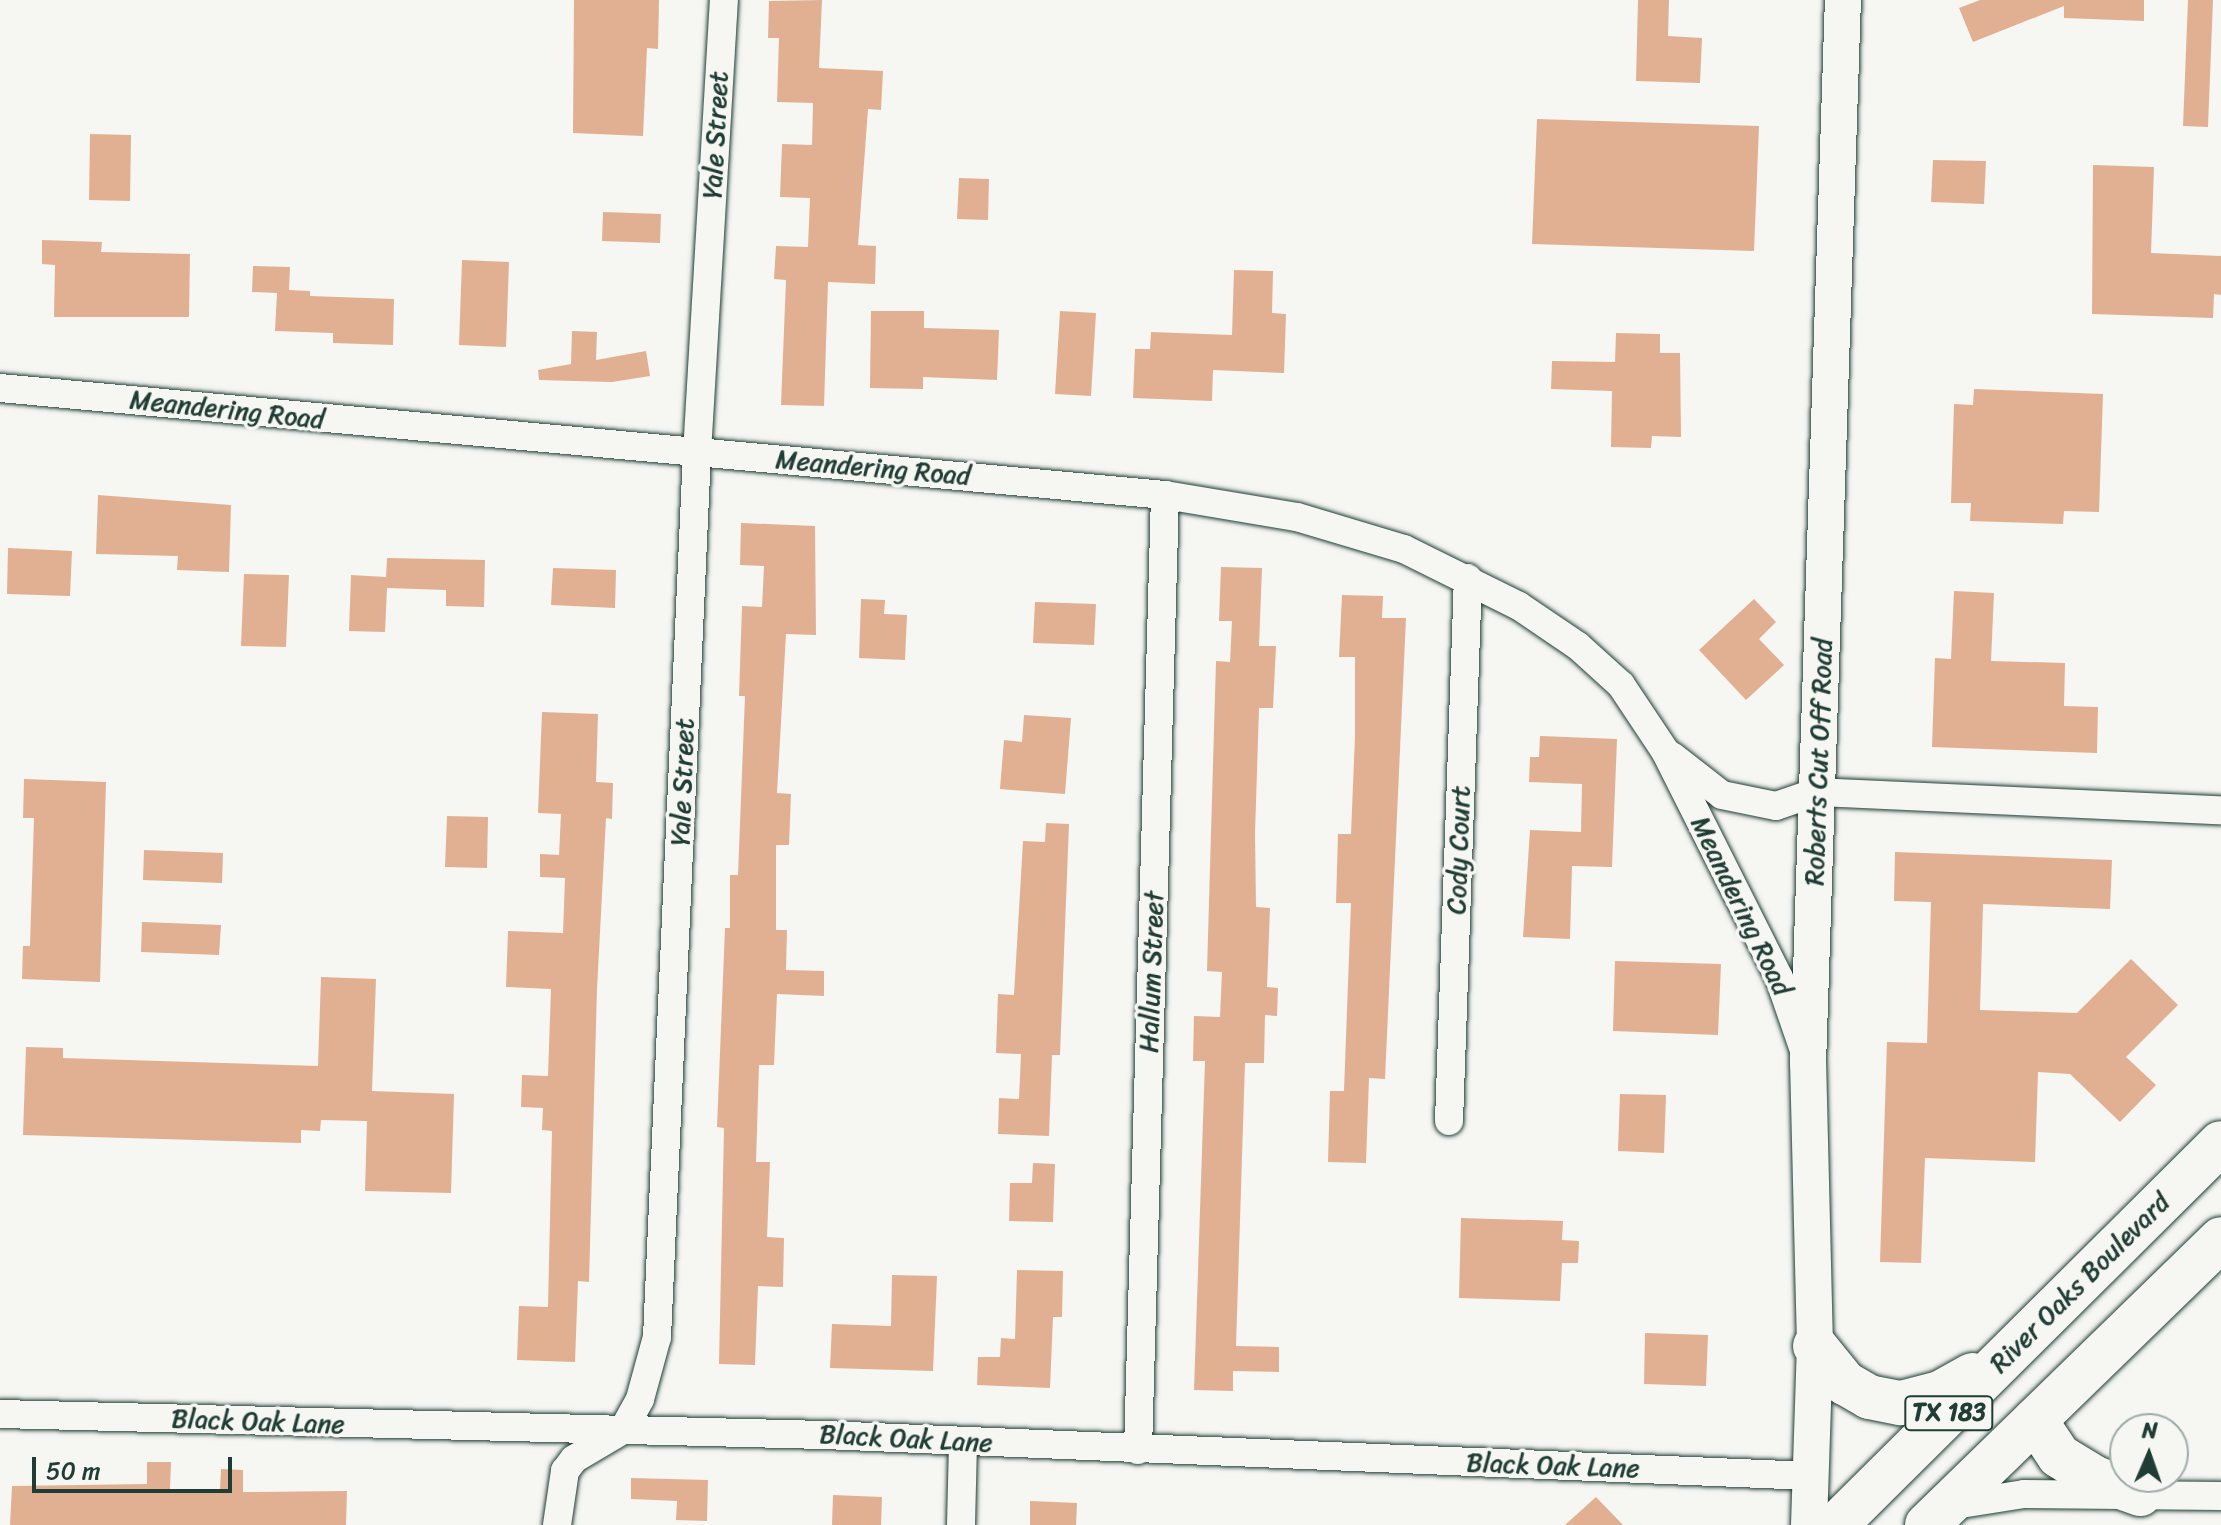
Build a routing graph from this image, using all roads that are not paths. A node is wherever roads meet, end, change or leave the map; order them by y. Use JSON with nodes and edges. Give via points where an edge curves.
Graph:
{"nodes":[{"id":1,"x":724,"y":0,"type":"edge"},
{"id":2,"x":1868,"y":0,"type":"edge"},
{"id":3,"x":1843,"y":17,"type":"edge"},
{"id":4,"x":0,"y":388,"type":"edge"},
{"id":5,"x":697,"y":453,"type":"junction"},
{"id":6,"x":1165,"y":495,"type":"junction"},
{"id":7,"x":1468,"y":578,"type":"junction"},
{"id":8,"x":1665,"y":751,"type":"junction"},
{"id":9,"x":1817,"y":792,"type":"junction"},
{"id":10,"x":2221,"y":810,"type":"edge"},
{"id":11,"x":1808,"y":1064,"type":"junction"},
{"id":12,"x":1449,"y":1121,"type":"dead end"},
{"id":13,"x":2221,"y":1143,"type":"edge"},
{"id":14,"x":2221,"y":1239,"type":"edge"},
{"id":15,"x":2098,"y":1264,"type":"junction"},
{"id":16,"x":2145,"y":1312,"type":"junction"},
{"id":17,"x":1815,"y":1346,"type":"junction"},
{"id":18,"x":2009,"y":1354,"type":"junction"},
{"id":19,"x":0,"y":1414,"type":"edge"},
{"id":20,"x":2035,"y":1420,"type":"junction"},
{"id":21,"x":623,"y":1430,"type":"junction"},
{"id":22,"x":963,"y":1442,"type":"junction"},
{"id":23,"x":1138,"y":1450,"type":"junction"},
{"id":24,"x":1811,"y":1476,"type":"junction"},
{"id":25,"x":2140,"y":1494,"type":"junction"},
{"id":26,"x":2221,"y":1496,"type":"edge"},
{"id":27,"x":1938,"y":1515,"type":"edge"},
{"id":28,"x":557,"y":1525,"type":"edge"},
{"id":29,"x":961,"y":1525,"type":"edge"},
{"id":30,"x":1809,"y":1525,"type":"edge"},
{"id":31,"x":1836,"y":1525,"type":"edge"}],
"edges":[{"from":1,"to":5,"type":"street","name":"Yale Street"},
{"from":2,"to":3,"type":"street"},
{"from":3,"to":9,"type":"street","name":"Roberts Cut Off Road"},
{"from":4,"to":5,"type":"street","name":"Meandering Road"},
{"from":5,"to":6,"type":"street","name":"Meandering Road"},
{"from":5,"to":21,"type":"street","name":"Yale Street","via":[[662,1287],[644,1387]]},
{"from":6,"to":7,"type":"street","name":"Meandering Road","via":[[1297,517],[1404,549]]},
{"from":6,"to":23,"type":"street","name":"Hallum Street"},
{"from":7,"to":8,"type":"street","name":"Meandering Road","via":[[1578,646],[1621,685]]},
{"from":7,"to":12,"type":"street","name":"Cody Court"},
{"from":8,"to":9,"type":"street","name":"Meandering Road","via":[[1722,795],[1776,806]]},
{"from":8,"to":11,"type":"street","name":"Meandering Road","via":[[1779,978]]},
{"from":9,"to":10,"type":"street"},
{"from":9,"to":11,"type":"street","name":"Roberts Cut Off Road"},
{"from":11,"to":17,"type":"street","name":"Roberts Cut Off Road"},
{"from":13,"to":15,"type":"main road","name":"River Oaks Boulevard","number":"TX 183"},
{"from":14,"to":16,"type":"main road","number":"TX 183"},
{"from":15,"to":16,"type":"main road"},
{"from":15,"to":18,"type":"main road","name":"River Oaks Boulevard","number":"TX 183"},
{"from":16,"to":20,"type":"main road","number":"TX 183"},
{"from":17,"to":18,"type":"main road","via":[[1845,1383],[1869,1397],[1901,1403],[1940,1393]]},
{"from":17,"to":24,"type":"street","name":"Roberts Cut Off Road"},
{"from":18,"to":31,"type":"main road","name":"River Oaks Boulevard","number":"TX 183"},
{"from":19,"to":21,"type":"street","name":"Black Oak Lane"},
{"from":20,"to":25,"type":"main road","via":[[2059,1456],[2095,1478]]},
{"from":20,"to":27,"type":"main road","number":"TX 183"},
{"from":21,"to":22,"type":"street","name":"Black Oak Lane"},
{"from":21,"to":28,"type":"street","via":[[574,1459],[565,1471]]},
{"from":22,"to":23,"type":"street","name":"Black Oak Lane"},
{"from":22,"to":29,"type":"street"},
{"from":23,"to":24,"type":"street","name":"Black Oak Lane"},
{"from":24,"to":30,"type":"street","name":"Roberts Cut Off Road"},
{"from":25,"to":26,"type":"street"},
{"from":25,"to":27,"type":"street","via":[[2024,1494]]}]}
